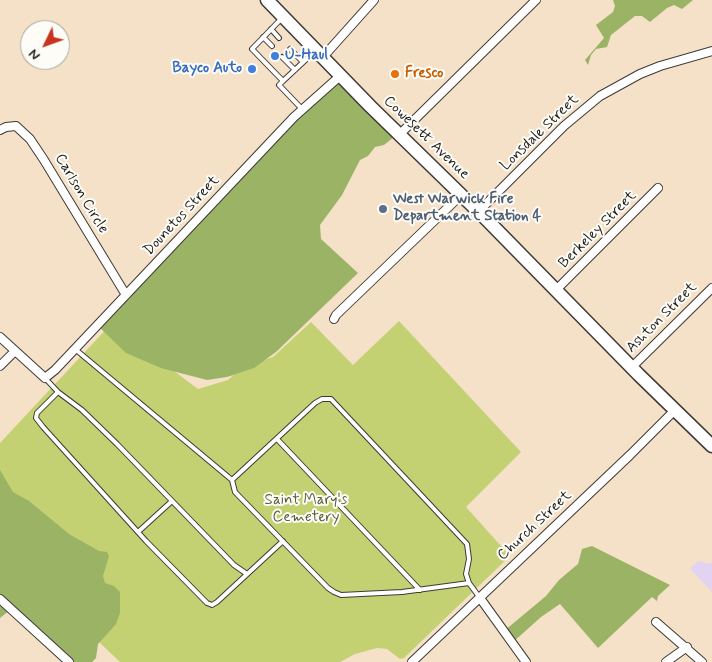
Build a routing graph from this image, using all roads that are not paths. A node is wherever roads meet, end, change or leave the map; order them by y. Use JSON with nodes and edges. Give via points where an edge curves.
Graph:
{"nodes":[{"id":1,"x":268,"y":0,"type":"edge"},
{"id":2,"x":374,"y":0,"type":"edge"},
{"id":3,"x":536,"y":0,"type":"edge"},
{"id":4,"x":283,"y":17,"type":"junction"},
{"id":5,"x":271,"y":29,"type":"junction"},
{"id":6,"x":263,"y":37,"type":"junction"},
{"id":7,"x":279,"y":38,"type":"dead end"},
{"id":8,"x":272,"y":46,"type":"dead end"},
{"id":9,"x":290,"y":49,"type":"dead end"},
{"id":10,"x":712,"y":51,"type":"edge"},
{"id":11,"x":319,"y":54,"type":"junction"},
{"id":12,"x":282,"y":57,"type":"dead end"},
{"id":13,"x":303,"y":62,"type":"junction"},
{"id":14,"x":295,"y":70,"type":"junction"},
{"id":15,"x":340,"y":76,"type":"junction"},
{"id":16,"x":284,"y":81,"type":"junction"},
{"id":17,"x":302,"y":109,"type":"junction"},
{"id":18,"x":0,"y":130,"type":"edge"},
{"id":19,"x":399,"y":135,"type":"junction"},
{"id":20,"x":658,"y":188,"type":"dead end"},
{"id":21,"x":461,"y":195,"type":"junction"},
{"id":22,"x":478,"y":212,"type":"junction"},
{"id":23,"x":712,"y":288,"type":"edge"},
{"id":24,"x":556,"y":290,"type":"junction"},
{"id":25,"x":126,"y":295,"type":"junction"},
{"id":26,"x":334,"y":319,"type":"dead end"},
{"id":27,"x":0,"y":337,"type":"edge"},
{"id":28,"x":75,"y":349,"type":"junction"},
{"id":29,"x":14,"y":352,"type":"junction"},
{"id":30,"x":0,"y":366,"type":"edge"},
{"id":31,"x":632,"y":368,"type":"junction"},
{"id":32,"x":46,"y":378,"type":"junction"},
{"id":33,"x":58,"y":392,"type":"junction"},
{"id":34,"x":675,"y":410,"type":"junction"},
{"id":35,"x":277,"y":439,"type":"junction"},
{"id":36,"x":712,"y":446,"type":"edge"},
{"id":37,"x":232,"y":480,"type":"junction"},
{"id":38,"x":172,"y":501,"type":"junction"},
{"id":39,"x":138,"y":532,"type":"junction"},
{"id":40,"x":283,"y":542,"type":"junction"},
{"id":41,"x":247,"y":574,"type":"junction"},
{"id":42,"x":469,"y":584,"type":"junction"},
{"id":43,"x":420,"y":590,"type":"junction"},
{"id":44,"x":480,"y":598,"type":"junction"},
{"id":45,"x":0,"y":599,"type":"edge"},
{"id":46,"x":656,"y":622,"type":"dead end"},
{"id":47,"x":687,"y":647,"type":"junction"},
{"id":48,"x":69,"y":662,"type":"edge"},
{"id":49,"x":412,"y":662,"type":"edge"},
{"id":50,"x":525,"y":662,"type":"edge"},
{"id":51,"x":666,"y":662,"type":"edge"},
{"id":52,"x":702,"y":662,"type":"edge"}],
"edges":[{"from":1,"to":4,"type":"main road","name":"Cowesett Avenue"},
{"from":2,"to":11,"type":"street"},
{"from":3,"to":19,"type":"street"},
{"from":4,"to":5,"type":"lane"},
{"from":4,"to":11,"type":"main road","name":"Cowesett Avenue"},
{"from":5,"to":6,"type":"lane"},
{"from":5,"to":7,"type":"lane"},
{"from":6,"to":8,"type":"lane"},
{"from":6,"to":16,"type":"lane","via":[[252,49]]},
{"from":9,"to":13,"type":"lane"},
{"from":10,"to":22,"type":"street","name":"Lonsdale Street","via":[[640,74],[600,96],[564,126]]},
{"from":11,"to":13,"type":"lane"},
{"from":11,"to":15,"type":"main road","name":"Cowesett Avenue"},
{"from":12,"to":14,"type":"lane"},
{"from":13,"to":14,"type":"lane"},
{"from":14,"to":16,"type":"lane"},
{"from":15,"to":17,"type":"street","name":"Dounetos Street"},
{"from":15,"to":19,"type":"main road","name":"Cowesett Avenue"},
{"from":16,"to":17,"type":"lane","via":[[279,85]]},
{"from":17,"to":25,"type":"street","name":"Dounetos Street"},
{"from":18,"to":25,"type":"street","name":"Carlson Circle","via":[[16,126],[30,139]]},
{"from":19,"to":21,"type":"main road","name":"Cowesett Avenue"},
{"from":20,"to":24,"type":"street","name":"Berkeley Street"},
{"from":21,"to":22,"type":"main road","name":"Cowesett Avenue"},
{"from":21,"to":26,"type":"street"},
{"from":22,"to":24,"type":"main road","name":"Cowesett Avenue"},
{"from":23,"to":31,"type":"street","name":"Ashton Street"},
{"from":24,"to":31,"type":"main road","name":"Cowesett Avenue"},
{"from":25,"to":28,"type":"street","name":"Dounetos Street"},
{"from":27,"to":29,"type":"street"},
{"from":28,"to":32,"type":"street","name":"Dounetos Street"},
{"from":28,"to":37,"type":"lane"},
{"from":29,"to":30,"type":"street"},
{"from":29,"to":32,"type":"street"},
{"from":31,"to":34,"type":"main road","name":"Cowesett Avenue"},
{"from":32,"to":33,"type":"lane"},
{"from":33,"to":38,"type":"lane","via":[[89,417]]},
{"from":33,"to":39,"type":"lane","via":[[36,418]]},
{"from":34,"to":36,"type":"main road","name":"Cowesett Avenue"},
{"from":34,"to":44,"type":"street","name":"Church Street"},
{"from":35,"to":37,"type":"lane"},
{"from":35,"to":42,"type":"lane","via":[[315,403],[331,399],[467,544]]},
{"from":35,"to":43,"type":"lane"},
{"from":37,"to":40,"type":"lane","via":[[236,492]]},
{"from":38,"to":39,"type":"lane"},
{"from":38,"to":41,"type":"lane","via":[[234,565]]},
{"from":39,"to":41,"type":"lane","via":[[212,605]]},
{"from":40,"to":41,"type":"lane"},
{"from":40,"to":43,"type":"lane","via":[[328,588],[341,595]]},
{"from":42,"to":43,"type":"lane"},
{"from":42,"to":44,"type":"lane"},
{"from":44,"to":49,"type":"street","name":"Church Street"},
{"from":44,"to":50,"type":"street"},
{"from":45,"to":48,"type":"street"},
{"from":46,"to":47,"type":"street"},
{"from":47,"to":51,"type":"street"},
{"from":47,"to":52,"type":"street"}]}
